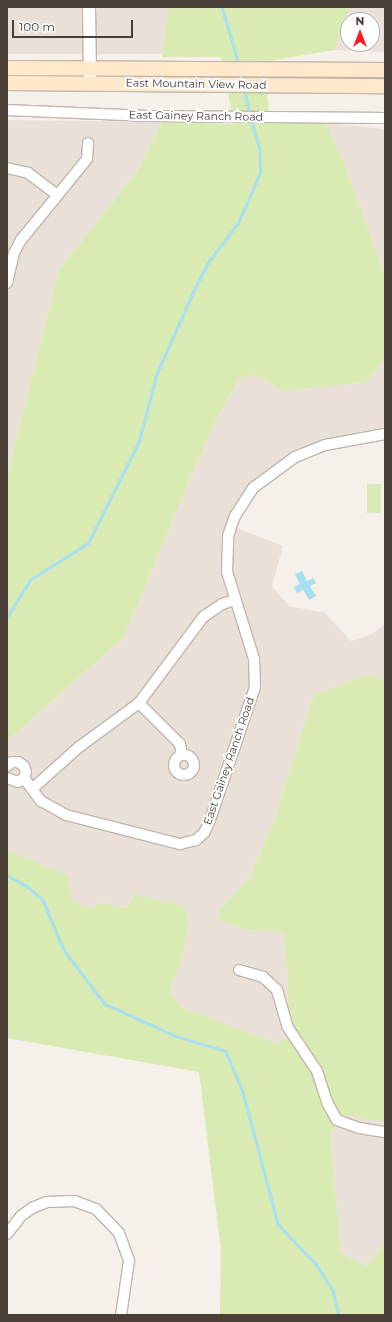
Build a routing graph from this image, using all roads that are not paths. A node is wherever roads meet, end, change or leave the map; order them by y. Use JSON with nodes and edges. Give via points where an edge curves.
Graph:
{"nodes":[{"id":1,"x":89,"y":7,"type":"edge"},
{"id":2,"x":7,"y":68,"type":"edge"},
{"id":3,"x":90,"y":68,"type":"junction"},
{"id":4,"x":385,"y":70,"type":"edge"},
{"id":5,"x":7,"y":83,"type":"edge"},
{"id":6,"x":90,"y":83,"type":"junction"},
{"id":7,"x":385,"y":86,"type":"edge"},
{"id":8,"x":7,"y":110,"type":"edge"},
{"id":9,"x":385,"y":118,"type":"edge"},
{"id":10,"x":88,"y":143,"type":"dead end"},
{"id":11,"x":7,"y":168,"type":"edge"},
{"id":12,"x":56,"y":194,"type":"junction"},
{"id":13,"x":7,"y":283,"type":"edge"},
{"id":14,"x":385,"y":434,"type":"edge"},
{"id":15,"x":235,"y":600,"type":"junction"},
{"id":16,"x":139,"y":703,"type":"junction"},
{"id":17,"x":182,"y":755,"type":"dead end"},
{"id":18,"x":7,"y":766,"type":"edge"},
{"id":19,"x":7,"y":778,"type":"edge"},
{"id":20,"x":24,"y":778,"type":"junction"},
{"id":21,"x":32,"y":789,"type":"junction"},
{"id":22,"x":240,"y":970,"type":"dead end"},
{"id":23,"x":385,"y":1132,"type":"edge"},
{"id":24,"x":7,"y":1234,"type":"edge"},
{"id":25,"x":121,"y":1315,"type":"edge"}],
"edges":[{"from":1,"to":3,"type":"street"},
{"from":2,"to":3,"type":"main road","name":"East Mountain View Road"},
{"from":3,"to":4,"type":"main road","name":"East Mountain View Road"},
{"from":3,"to":6,"type":"street"},
{"from":5,"to":6,"type":"main road","name":"East Mountain View Road"},
{"from":6,"to":7,"type":"main road","name":"East Mountain View Road"},
{"from":8,"to":9,"type":"street","name":"East Gainey Ranch Road"},
{"from":10,"to":12,"type":"street","via":[[87,159]]},
{"from":11,"to":12,"type":"street","via":[[28,173]]},
{"from":12,"to":13,"type":"street","via":[[14,252]]},
{"from":14,"to":15,"type":"street","name":"East Gainey Ranch Road","via":[[304,452],[278,467],[253,488],[235,516],[228,536],[227,572]]},
{"from":15,"to":16,"type":"street","via":[[222,604],[203,617]]},
{"from":15,"to":21,"type":"street","name":"East Gainey Ranch Road","via":[[254,659],[255,687],[204,833],[196,840],[180,844],[66,815],[51,808]]},
{"from":16,"to":17,"type":"street","via":[[180,744]]},
{"from":16,"to":21,"type":"street","via":[[79,747]]},
{"from":18,"to":20,"type":"street","name":"East Gainey Ranch Road","via":[[15,762],[21,763],[25,768]]},
{"from":19,"to":20,"type":"street","via":[[15,782]]},
{"from":20,"to":21,"type":"street","name":"East Gainey Ranch Road"},
{"from":22,"to":23,"type":"street","via":[[263,977],[277,990],[288,1026],[316,1071],[337,1120],[359,1128]]},
{"from":24,"to":25,"type":"street","via":[[21,1216],[32,1208],[48,1202],[74,1201],[96,1209],[119,1233],[129,1261]]}]}
